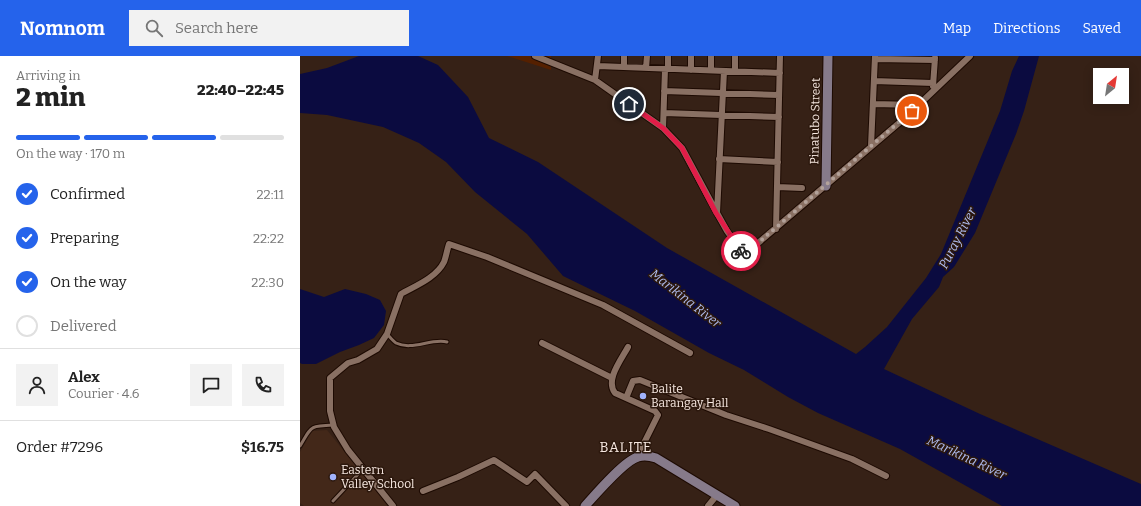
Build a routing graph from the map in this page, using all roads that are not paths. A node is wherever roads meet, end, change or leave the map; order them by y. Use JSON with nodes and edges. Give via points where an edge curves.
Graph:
{"nodes":[{"id":1,"x":535,"y":56,"type":"edge"},
{"id":2,"x":555,"y":56,"type":"edge"},
{"id":3,"x":598,"y":56,"type":"edge"},
{"id":4,"x":624,"y":56,"type":"edge"},
{"id":5,"x":647,"y":56,"type":"edge"},
{"id":6,"x":668,"y":56,"type":"edge"},
{"id":7,"x":691,"y":56,"type":"edge"},
{"id":8,"x":712,"y":56,"type":"edge"},
{"id":9,"x":735,"y":56,"type":"edge"},
{"id":10,"x":780,"y":56,"type":"edge"},
{"id":11,"x":828,"y":56,"type":"edge"},
{"id":12,"x":970,"y":56,"type":"edge"},
{"id":13,"x":875,"y":57,"type":"edge"},
{"id":14,"x":935,"y":58,"type":"edge"},
{"id":15,"x":555,"y":63,"type":"junction"},
{"id":16,"x":598,"y":66,"type":"junction"},
{"id":17,"x":624,"y":67,"type":"junction"},
{"id":18,"x":646,"y":68,"type":"junction"},
{"id":19,"x":667,"y":69,"type":"junction"},
{"id":20,"x":691,"y":70,"type":"junction"},
{"id":21,"x":711,"y":70,"type":"junction"},
{"id":22,"x":724,"y":71,"type":"junction"},
{"id":23,"x":735,"y":71,"type":"junction"},
{"id":24,"x":780,"y":73,"type":"junction"},
{"id":25,"x":596,"y":80,"type":"junction"},
{"id":26,"x":874,"y":81,"type":"junction"},
{"id":27,"x":934,"y":83,"type":"junction"},
{"id":28,"x":933,"y":90,"type":"junction"},
{"id":29,"x":664,"y":91,"type":"junction"},
{"id":30,"x":723,"y":93,"type":"junction"},
{"id":31,"x":779,"y":94,"type":"junction"},
{"id":32,"x":873,"y":104,"type":"junction"},
{"id":33,"x":918,"y":105,"type":"junction"},
{"id":34,"x":664,"y":113,"type":"junction"},
{"id":35,"x":722,"y":115,"type":"junction"},
{"id":36,"x":779,"y":118,"type":"junction"},
{"id":37,"x":663,"y":128,"type":"junction"},
{"id":38,"x":871,"y":146,"type":"junction"},
{"id":39,"x":719,"y":159,"type":"junction"},
{"id":40,"x":778,"y":162,"type":"junction"},
{"id":41,"x":826,"y":186,"type":"junction"},
{"id":42,"x":777,"y":187,"type":"junction"},
{"id":43,"x":802,"y":188,"type":"dead end"},
{"id":44,"x":716,"y":213,"type":"junction"},
{"id":45,"x":776,"y":229,"type":"junction"},
{"id":46,"x":387,"y":334,"type":"junction"},
{"id":47,"x":447,"y":342,"type":"dead end"},
{"id":48,"x":542,"y":343,"type":"dead end"},
{"id":49,"x":628,"y":347,"type":"dead end"},
{"id":50,"x":690,"y":353,"type":"dead end"},
{"id":51,"x":612,"y":378,"type":"junction"},
{"id":52,"x":626,"y":398,"type":"junction"},
{"id":53,"x":334,"y":425,"type":"junction"},
{"id":54,"x":300,"y":446,"type":"edge"},
{"id":55,"x":637,"y":457,"type":"junction"},
{"id":56,"x":363,"y":469,"type":"junction"},
{"id":57,"x":886,"y":476,"type":"dead end"},
{"id":58,"x":423,"y":491,"type":"dead end"},
{"id":59,"x":717,"y":495,"type":"junction"},
{"id":60,"x":332,"y":501,"type":"dead end"},
{"id":61,"x":393,"y":506,"type":"edge"},
{"id":62,"x":566,"y":506,"type":"edge"},
{"id":63,"x":585,"y":506,"type":"edge"},
{"id":64,"x":708,"y":506,"type":"edge"},
{"id":65,"x":735,"y":506,"type":"edge"}],
"edges":[{"from":1,"to":15,"type":"street"},
{"from":2,"to":15,"type":"street"},
{"from":3,"to":16,"type":"street"},
{"from":4,"to":17,"type":"street"},
{"from":5,"to":18,"type":"street"},
{"from":6,"to":19,"type":"street"},
{"from":7,"to":20,"type":"street"},
{"from":8,"to":21,"type":"street"},
{"from":9,"to":23,"type":"street"},
{"from":10,"to":24,"type":"street"},
{"from":11,"to":41,"type":"main road","name":"Pinatubo Street"},
{"from":12,"to":28,"type":"street"},
{"from":13,"to":14,"type":"street"},
{"from":13,"to":26,"type":"street"},
{"from":14,"to":27,"type":"street"},
{"from":15,"to":25,"type":"street"},
{"from":16,"to":17,"type":"street"},
{"from":16,"to":25,"type":"street"},
{"from":17,"to":18,"type":"street"},
{"from":18,"to":19,"type":"street"},
{"from":19,"to":20,"type":"street"},
{"from":19,"to":29,"type":"street"},
{"from":20,"to":21,"type":"street"},
{"from":21,"to":22,"type":"street"},
{"from":22,"to":23,"type":"street"},
{"from":22,"to":30,"type":"street"},
{"from":23,"to":24,"type":"street"},
{"from":24,"to":31,"type":"street"},
{"from":25,"to":37,"type":"street"},
{"from":26,"to":27,"type":"street"},
{"from":26,"to":32,"type":"street"},
{"from":27,"to":28,"type":"street"},
{"from":28,"to":33,"type":"street"},
{"from":29,"to":30,"type":"street"},
{"from":29,"to":34,"type":"street"},
{"from":30,"to":31,"type":"street"},
{"from":30,"to":35,"type":"street"},
{"from":31,"to":36,"type":"street"},
{"from":32,"to":33,"type":"street"},
{"from":32,"to":38,"type":"street"},
{"from":33,"to":38,"type":"street"},
{"from":34,"to":35,"type":"street"},
{"from":34,"to":37,"type":"street"},
{"from":35,"to":36,"type":"street"},
{"from":35,"to":39,"type":"street"},
{"from":36,"to":40,"type":"street"},
{"from":37,"to":44,"type":"street","via":[[682,148]]},
{"from":38,"to":41,"type":"street"},
{"from":39,"to":40,"type":"street"},
{"from":39,"to":44,"type":"street"},
{"from":40,"to":42,"type":"street"},
{"from":41,"to":45,"type":"street"},
{"from":42,"to":43,"type":"street"},
{"from":42,"to":45,"type":"street"},
{"from":44,"to":45,"type":"street","via":[[744,255]]},
{"from":46,"to":47,"type":"lane","via":[[397,343],[405,345],[440,340]]},
{"from":46,"to":50,"type":"street","via":[[401,294],[438,271],[444,263],[449,244],[603,305]]},
{"from":46,"to":53,"type":"street","via":[[377,350],[348,363],[330,378],[330,411]]},
{"from":48,"to":51,"type":"street"},
{"from":49,"to":51,"type":"street"},
{"from":51,"to":52,"type":"street","via":[[612,389]]},
{"from":52,"to":55,"type":"street","via":[[655,411],[658,415]]},
{"from":52,"to":57,"type":"street","via":[[633,382],[640,380],[726,415],[852,459]]},
{"from":53,"to":54,"type":"lane","via":[[316,426],[311,429]]},
{"from":53,"to":56,"type":"street","via":[[346,447]]},
{"from":55,"to":59,"type":"main road","via":[[656,458]]},
{"from":55,"to":63,"type":"main road","via":[[626,464]]},
{"from":56,"to":60,"type":"lane"},
{"from":56,"to":61,"type":"street"},
{"from":58,"to":62,"type":"street","via":[[494,460],[527,482],[535,474]]},
{"from":59,"to":64,"type":"street"},
{"from":59,"to":65,"type":"main road"}]}
